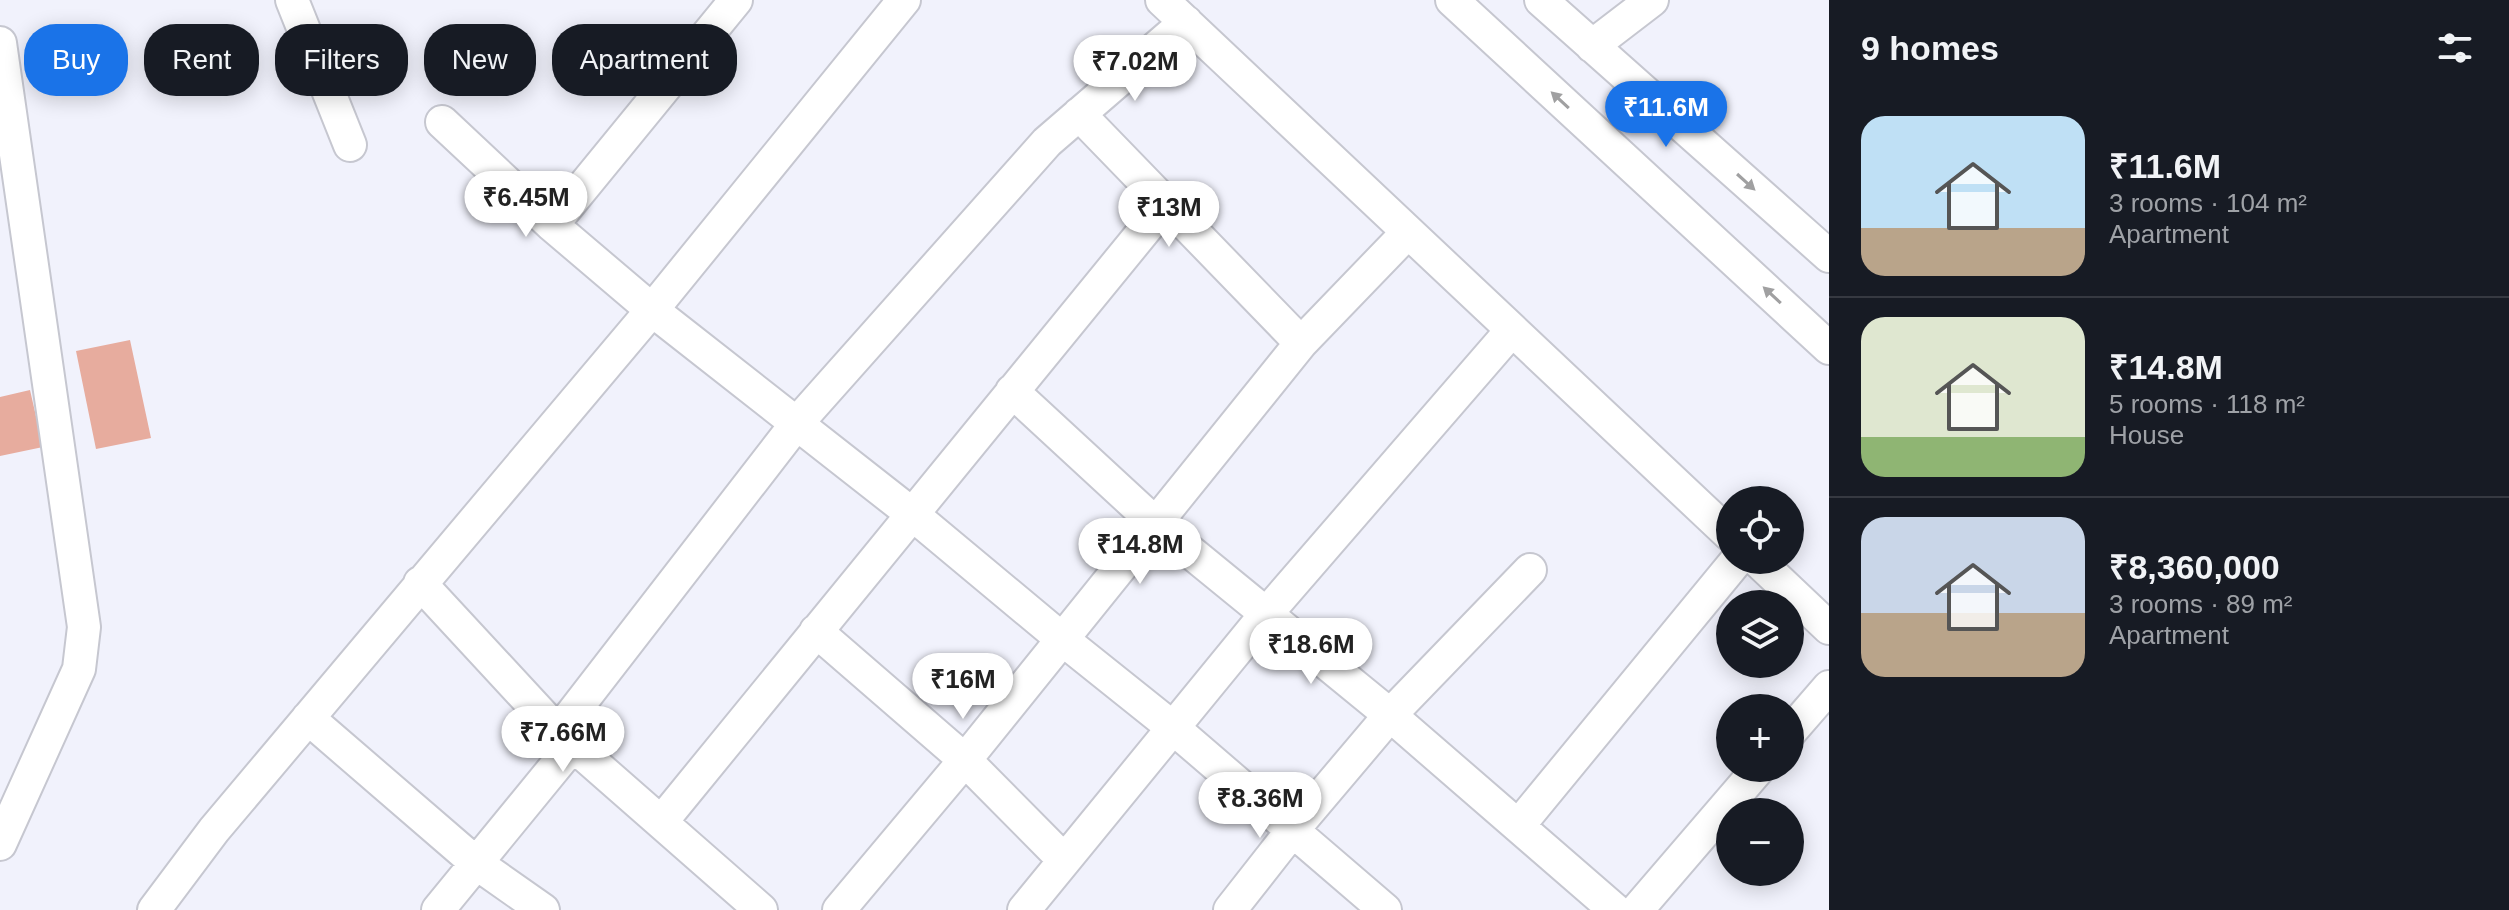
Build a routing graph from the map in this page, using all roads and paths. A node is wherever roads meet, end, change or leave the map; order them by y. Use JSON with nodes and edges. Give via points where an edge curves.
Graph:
{"nodes":[{"id":1,"x":292,"y":0,"type":"edge"},
{"id":2,"x":736,"y":0,"type":"edge"},
{"id":3,"x":904,"y":0,"type":"edge"},
{"id":4,"x":1162,"y":0,"type":"edge"},
{"id":5,"x":1452,"y":0,"type":"edge"},
{"id":6,"x":1541,"y":0,"type":"edge"},
{"id":7,"x":1652,"y":0,"type":"edge"},
{"id":8,"x":1186,"y":22,"type":"junction"},
{"id":9,"x":0,"y":43,"type":"edge"},
{"id":10,"x":1592,"y":46,"type":"junction"},
{"id":11,"x":1079,"y":114,"type":"junction"},
{"id":12,"x":442,"y":122,"type":"dead end"},
{"id":13,"x":350,"y":145,"type":"dead end"},
{"id":14,"x":1165,"y":205,"type":"junction"},
{"id":15,"x":552,"y":225,"type":"junction"},
{"id":16,"x":1408,"y":232,"type":"junction"},
{"id":17,"x":1829,"y":256,"type":"edge"},
{"id":18,"x":652,"y":310,"type":"junction"},
{"id":19,"x":1512,"y":330,"type":"junction"},
{"id":20,"x":1301,"y":343,"type":"junction"},
{"id":21,"x":1829,"y":348,"type":"edge"},
{"id":22,"x":1012,"y":391,"type":"junction"},
{"id":23,"x":797,"y":423,"type":"junction"},
{"id":24,"x":912,"y":514,"type":"junction"},
{"id":25,"x":1716,"y":522,"type":"edge"},
{"id":26,"x":1155,"y":523,"type":"junction"},
{"id":27,"x":1530,"y":570,"type":"dead end"},
{"id":28,"x":1725,"y":574,"type":"edge"},
{"id":29,"x":1772,"y":574,"type":"edge"},
{"id":30,"x":420,"y":583,"type":"junction"},
{"id":31,"x":1267,"y":613,"type":"junction"},
{"id":32,"x":1829,"y":628,"type":"edge"},
{"id":33,"x":816,"y":631,"type":"junction"},
{"id":34,"x":1062,"y":639,"type":"junction"},
{"id":35,"x":1829,"y":687,"type":"edge"},
{"id":36,"x":1390,"y":715,"type":"junction"},
{"id":37,"x":1804,"y":716,"type":"edge"},
{"id":38,"x":308,"y":718,"type":"junction"},
{"id":39,"x":1172,"y":727,"type":"junction"},
{"id":40,"x":565,"y":739,"type":"junction"},
{"id":41,"x":965,"y":760,"type":"junction"},
{"id":42,"x":1747,"y":782,"type":"edge"},
{"id":43,"x":662,"y":821,"type":"junction"},
{"id":44,"x":1519,"y":825,"type":"junction"},
{"id":45,"x":1292,"y":831,"type":"junction"},
{"id":46,"x":0,"y":844,"type":"edge"},
{"id":47,"x":1064,"y":860,"type":"junction"},
{"id":48,"x":476,"y":863,"type":"junction"},
{"id":49,"x":154,"y":910,"type":"edge"},
{"id":50,"x":438,"y":910,"type":"edge"},
{"id":51,"x":543,"y":910,"type":"edge"},
{"id":52,"x":761,"y":910,"type":"edge"},
{"id":53,"x":839,"y":910,"type":"edge"},
{"id":54,"x":1024,"y":910,"type":"edge"},
{"id":55,"x":1230,"y":910,"type":"edge"},
{"id":56,"x":1385,"y":910,"type":"edge"},
{"id":57,"x":1615,"y":910,"type":"edge"},
{"id":58,"x":1637,"y":910,"type":"edge"}],
"edges":[{"from":1,"to":13,"type":"street"},
{"from":2,"to":15,"type":"street"},
{"from":3,"to":18,"type":"street"},
{"from":4,"to":8,"type":"street"},
{"from":21,"to":5,"type":"street","one_way":true},
{"from":6,"to":10,"type":"street"},
{"from":7,"to":10,"type":"street"},
{"from":8,"to":11,"type":"street"},
{"from":8,"to":16,"type":"street"},
{"from":9,"to":46,"type":"street","via":[[84,627],[79,669]]},
{"from":10,"to":17,"type":"street","one_way":true},
{"from":11,"to":14,"type":"street"},
{"from":11,"to":23,"type":"street","via":[[1047,142]]},
{"from":12,"to":15,"type":"street"},
{"from":14,"to":20,"type":"street"},
{"from":14,"to":22,"type":"street"},
{"from":15,"to":18,"type":"street"},
{"from":16,"to":19,"type":"street"},
{"from":16,"to":20,"type":"street"},
{"from":18,"to":23,"type":"street"},
{"from":18,"to":30,"type":"street"},
{"from":19,"to":25,"type":"street"},
{"from":19,"to":31,"type":"street"},
{"from":20,"to":26,"type":"street"},
{"from":22,"to":24,"type":"street"},
{"from":22,"to":26,"type":"street"},
{"from":23,"to":24,"type":"street"},
{"from":23,"to":40,"type":"street"},
{"from":24,"to":33,"type":"street"},
{"from":24,"to":34,"type":"street"},
{"from":26,"to":31,"type":"street"},
{"from":26,"to":34,"type":"street"},
{"from":27,"to":36,"type":"street"},
{"from":28,"to":44,"type":"street"},
{"from":29,"to":32,"type":"street"},
{"from":30,"to":38,"type":"street"},
{"from":30,"to":40,"type":"street"},
{"from":31,"to":36,"type":"street"},
{"from":31,"to":39,"type":"street"},
{"from":33,"to":41,"type":"street"},
{"from":33,"to":43,"type":"street"},
{"from":34,"to":39,"type":"street"},
{"from":34,"to":41,"type":"street"},
{"from":35,"to":37,"type":"street"},
{"from":36,"to":44,"type":"street"},
{"from":36,"to":45,"type":"street"},
{"from":38,"to":48,"type":"street"},
{"from":38,"to":49,"type":"street"},
{"from":39,"to":45,"type":"street"},
{"from":39,"to":47,"type":"street"},
{"from":40,"to":43,"type":"street"},
{"from":40,"to":48,"type":"street"},
{"from":41,"to":47,"type":"street"},
{"from":41,"to":53,"type":"street"},
{"from":42,"to":58,"type":"street"},
{"from":43,"to":52,"type":"street"},
{"from":44,"to":57,"type":"street"},
{"from":45,"to":55,"type":"street"},
{"from":45,"to":56,"type":"street"},
{"from":47,"to":54,"type":"street"},
{"from":48,"to":50,"type":"street"},
{"from":48,"to":51,"type":"street"}]}
